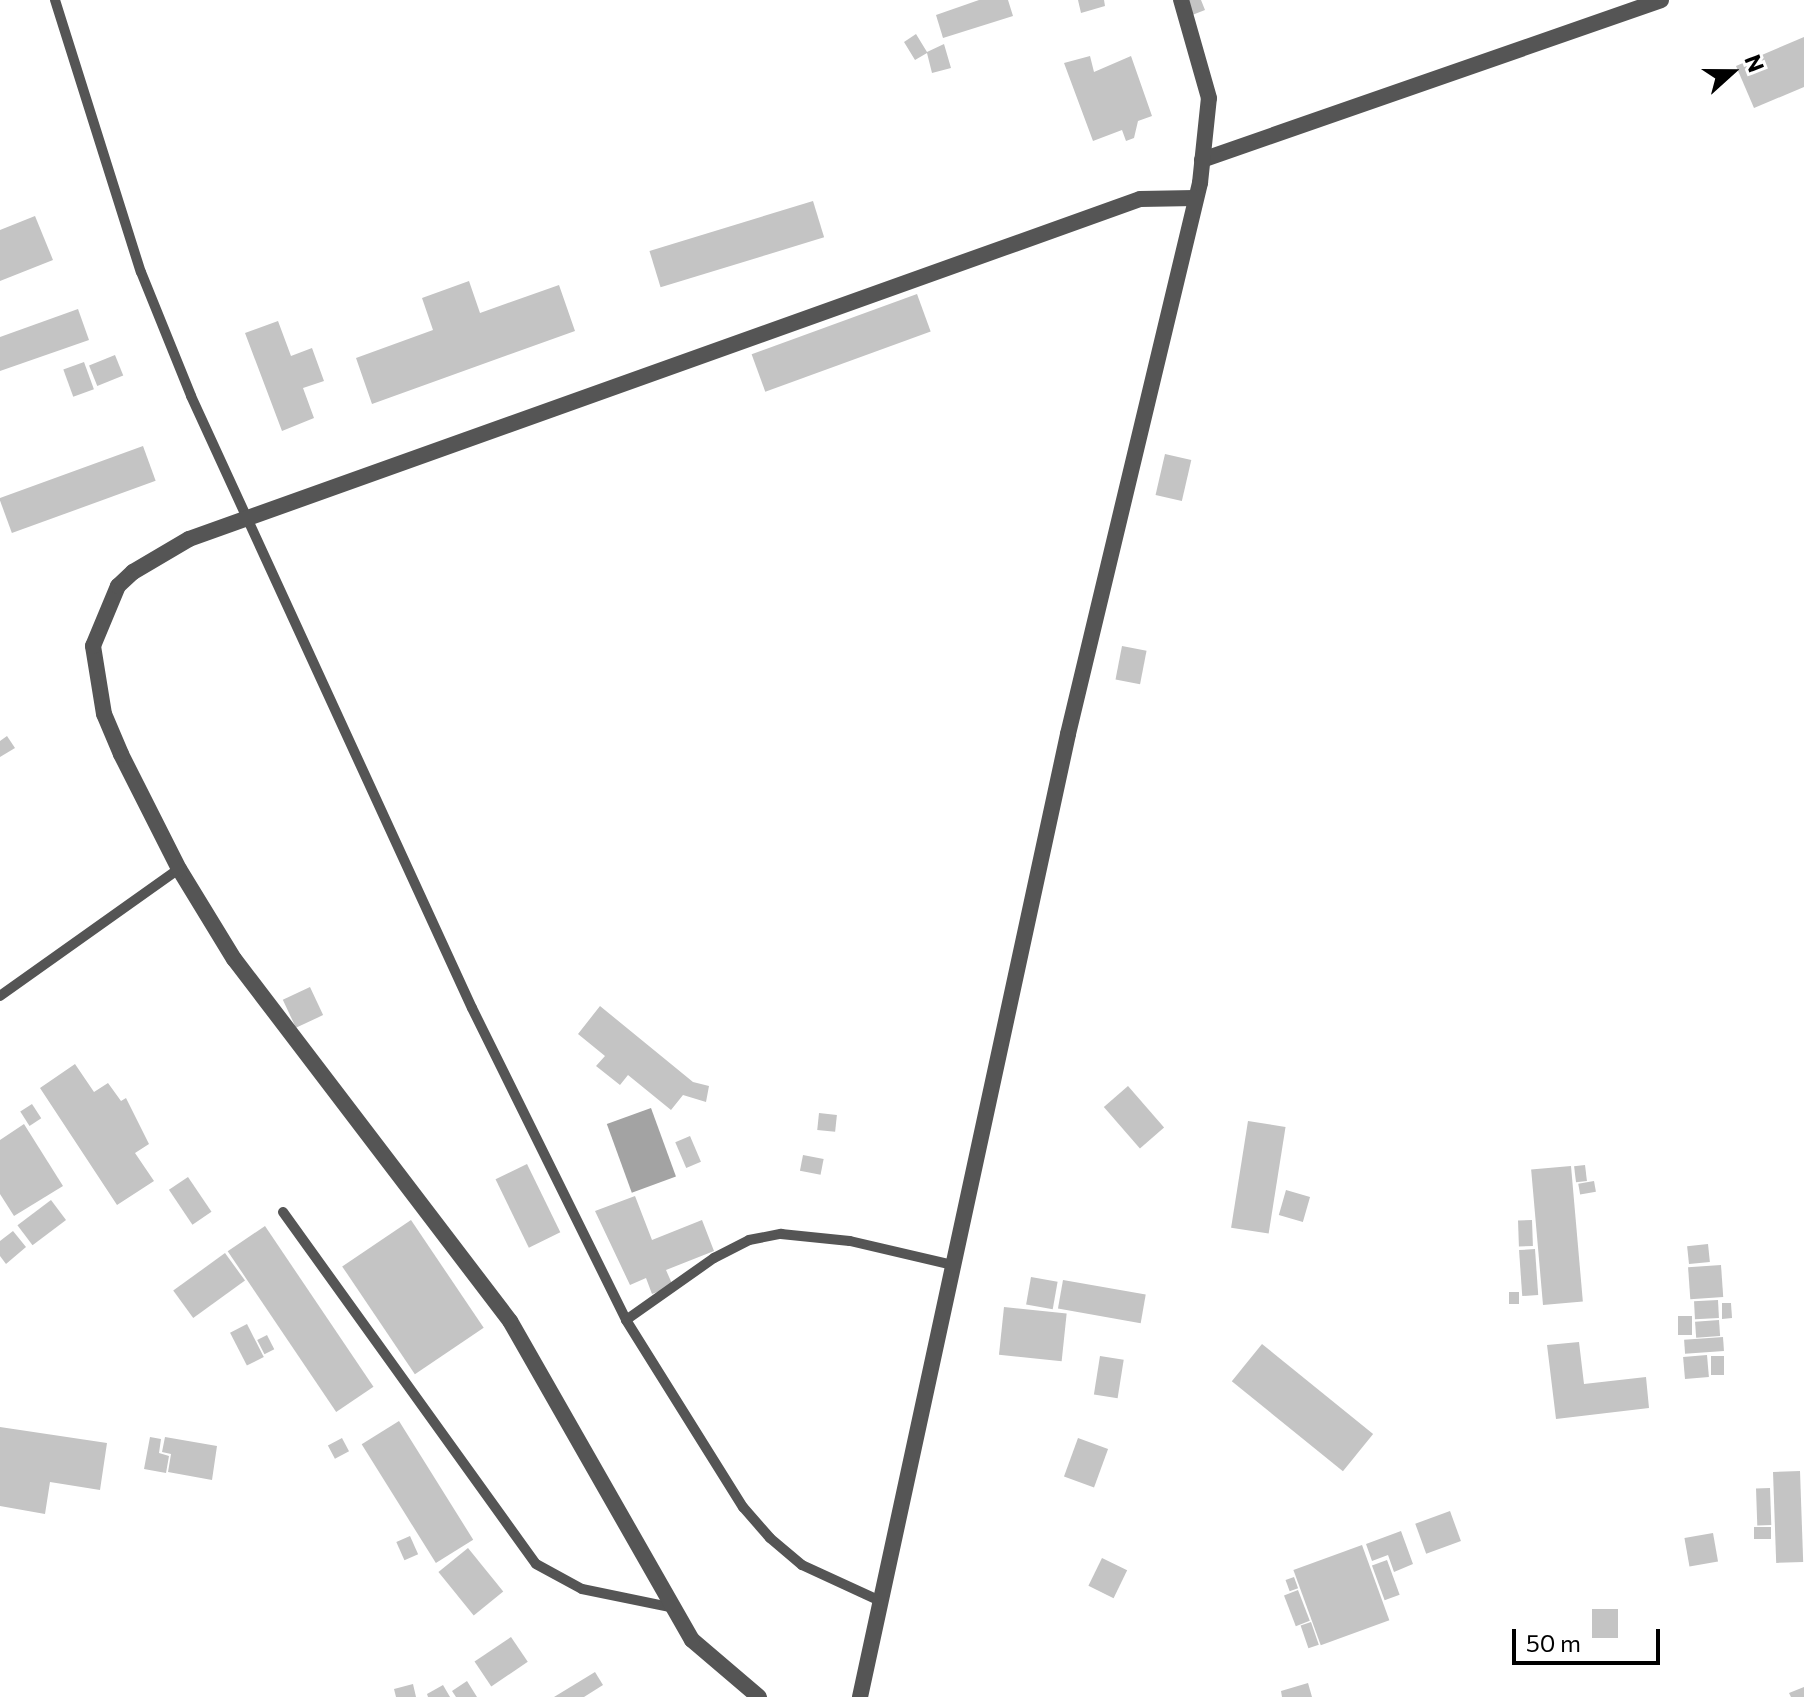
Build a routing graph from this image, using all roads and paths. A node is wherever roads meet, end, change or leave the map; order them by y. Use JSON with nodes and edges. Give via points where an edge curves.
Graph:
{"nodes":[{"id":1,"x":55,"y":0,"type":"edge"},
{"id":2,"x":1181,"y":0,"type":"edge"},
{"id":3,"x":1661,"y":0,"type":"edge"},
{"id":4,"x":1202,"y":160,"type":"junction"},
{"id":5,"x":1195,"y":198,"type":"junction"},
{"id":6,"x":248,"y":517,"type":"junction"},
{"id":7,"x":179,"y":869,"type":"junction"},
{"id":8,"x":0,"y":996,"type":"edge"},
{"id":9,"x":283,"y":1212,"type":"dead end"},
{"id":10,"x":952,"y":1265,"type":"junction"},
{"id":11,"x":626,"y":1320,"type":"junction"},
{"id":12,"x":878,"y":1600,"type":"junction"},
{"id":13,"x":670,"y":1607,"type":"junction"},
{"id":14,"x":759,"y":1697,"type":"edge"},
{"id":15,"x":860,"y":1697,"type":"edge"}],
"edges":[{"from":1,"to":6,"type":"lane","via":[[141,272]]},
{"from":2,"to":4,"type":"street","via":[[1207,78],[1210,120]]},
{"from":3,"to":4,"type":"street"},
{"from":4,"to":5,"type":"street"},
{"from":5,"to":6,"type":"street","via":[[1140,199]]},
{"from":5,"to":10,"type":"street","via":[[1068,734]]},
{"from":6,"to":7,"type":"street","via":[[189,539],[133,572],[103,612],[93,646],[104,714]]},
{"from":6,"to":11,"type":"lane","via":[[472,1008]]},
{"from":7,"to":8,"type":"lane"},
{"from":7,"to":13,"type":"street","via":[[234,959],[510,1321]]},
{"from":9,"to":13,"type":"lane","via":[[536,1564],[582,1589]]},
{"from":10,"to":11,"type":"lane","via":[[850,1241],[781,1234],[749,1240],[714,1258]]},
{"from":10,"to":12,"type":"street"},
{"from":11,"to":12,"type":"lane","via":[[743,1507],[770,1538],[802,1565]]},
{"from":12,"to":15,"type":"street"},
{"from":13,"to":14,"type":"street","via":[[713,1663]]}]}
